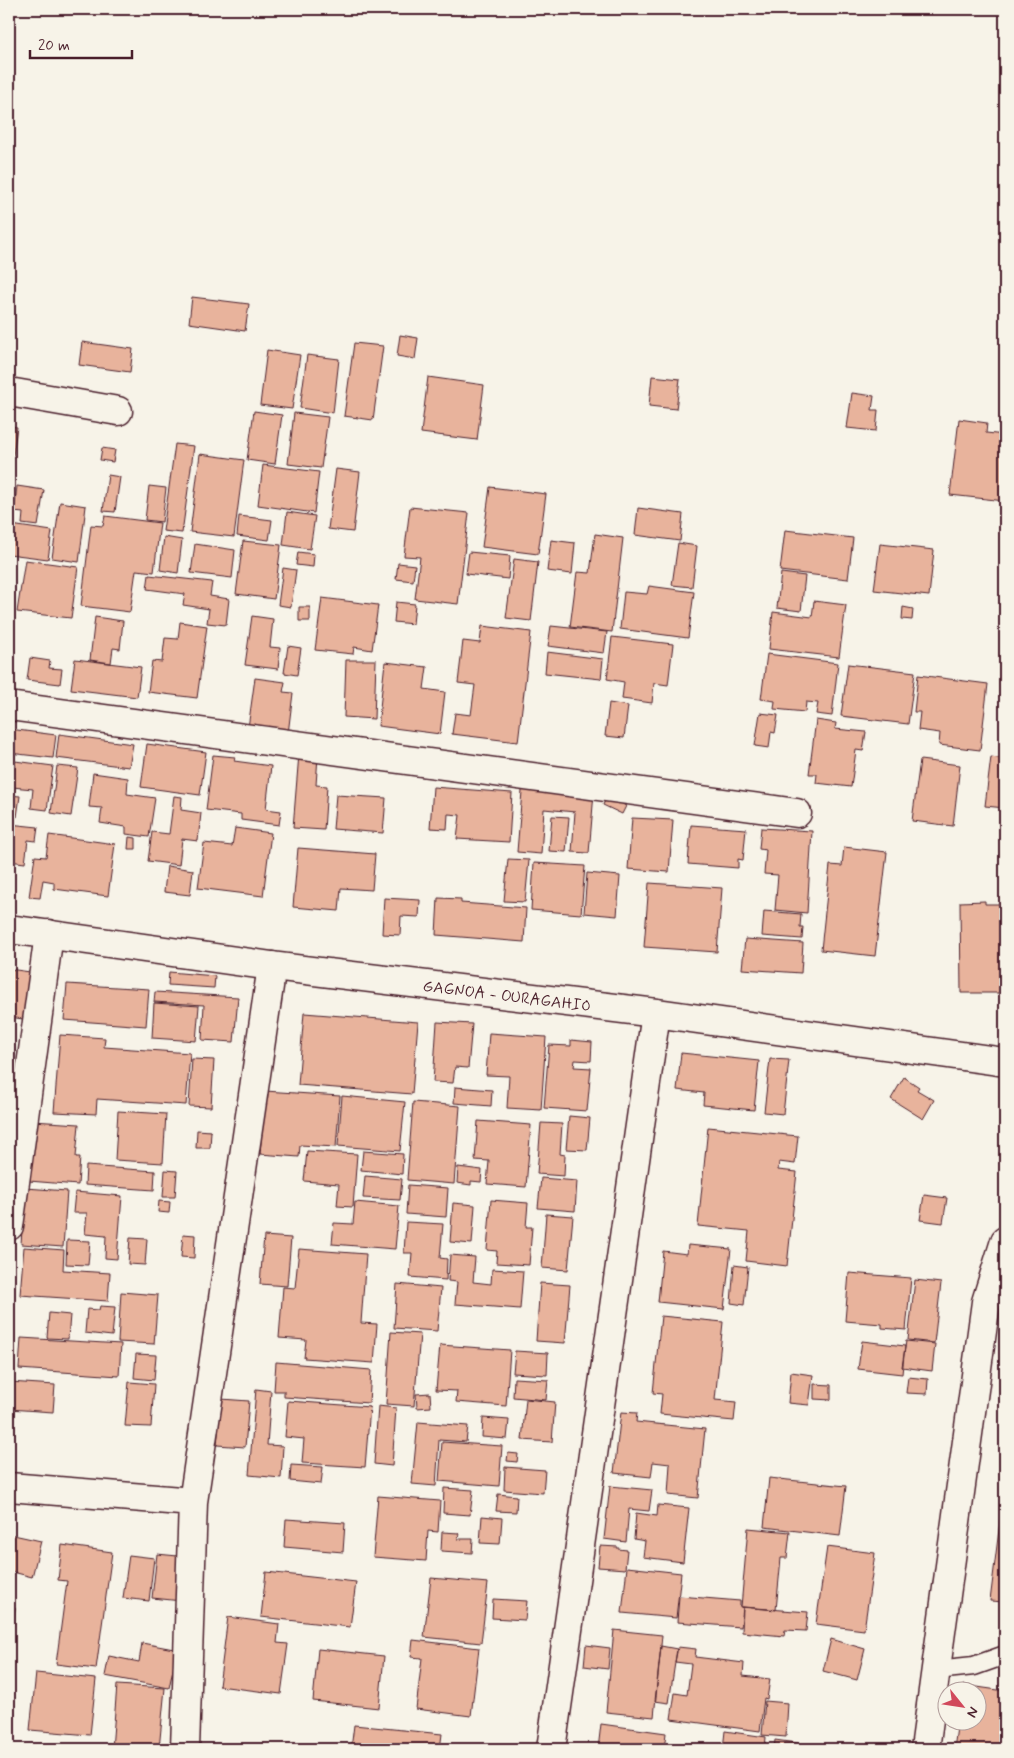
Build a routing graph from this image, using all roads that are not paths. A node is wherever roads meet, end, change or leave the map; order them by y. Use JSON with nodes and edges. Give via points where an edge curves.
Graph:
{"nodes":[{"id":1,"x":9,"y":392,"type":"edge"},
{"id":2,"x":118,"y":412,"type":"dead end"},
{"id":3,"x":9,"y":706,"type":"edge"},
{"id":4,"x":797,"y":813,"type":"dead end"},
{"id":5,"x":9,"y":929,"type":"edge"},
{"id":6,"x":48,"y":934,"type":"junction"},
{"id":7,"x":272,"y":966,"type":"junction"},
{"id":8,"x":656,"y":1013,"type":"junction"},
{"id":9,"x":1005,"y":1062,"type":"edge"},
{"id":10,"x":9,"y":1226,"type":"edge"},
{"id":11,"x":1005,"y":1241,"type":"edge"},
{"id":12,"x":9,"y":1486,"type":"edge"},
{"id":13,"x":193,"y":1502,"type":"junction"},
{"id":14,"x":1005,"y":1655,"type":"edge"},
{"id":15,"x":936,"y":1670,"type":"junction"},
{"id":16,"x":185,"y":1749,"type":"edge"},
{"id":17,"x":551,"y":1749,"type":"edge"},
{"id":18,"x":925,"y":1749,"type":"edge"}],
"edges":[{"from":1,"to":2,"type":"street"},
{"from":3,"to":4,"type":"street"},
{"from":5,"to":6,"type":"street","name":"GAGNOA - OURAGAHIO"},
{"from":6,"to":7,"type":"street","name":"GAGNOA - OURAGAHIO"},
{"from":6,"to":10,"type":"street"},
{"from":7,"to":8,"type":"street","name":"GAGNOA - OURAGAHIO"},
{"from":7,"to":13,"type":"street"},
{"from":8,"to":9,"type":"street","name":"GAGNOA - OURAGAHIO"},
{"from":8,"to":17,"type":"street"},
{"from":11,"to":15,"type":"street","via":[[986,1302]]},
{"from":12,"to":13,"type":"street"},
{"from":13,"to":16,"type":"street"},
{"from":14,"to":15,"type":"lane","via":[[974,1666]]},
{"from":15,"to":18,"type":"street"}]}
